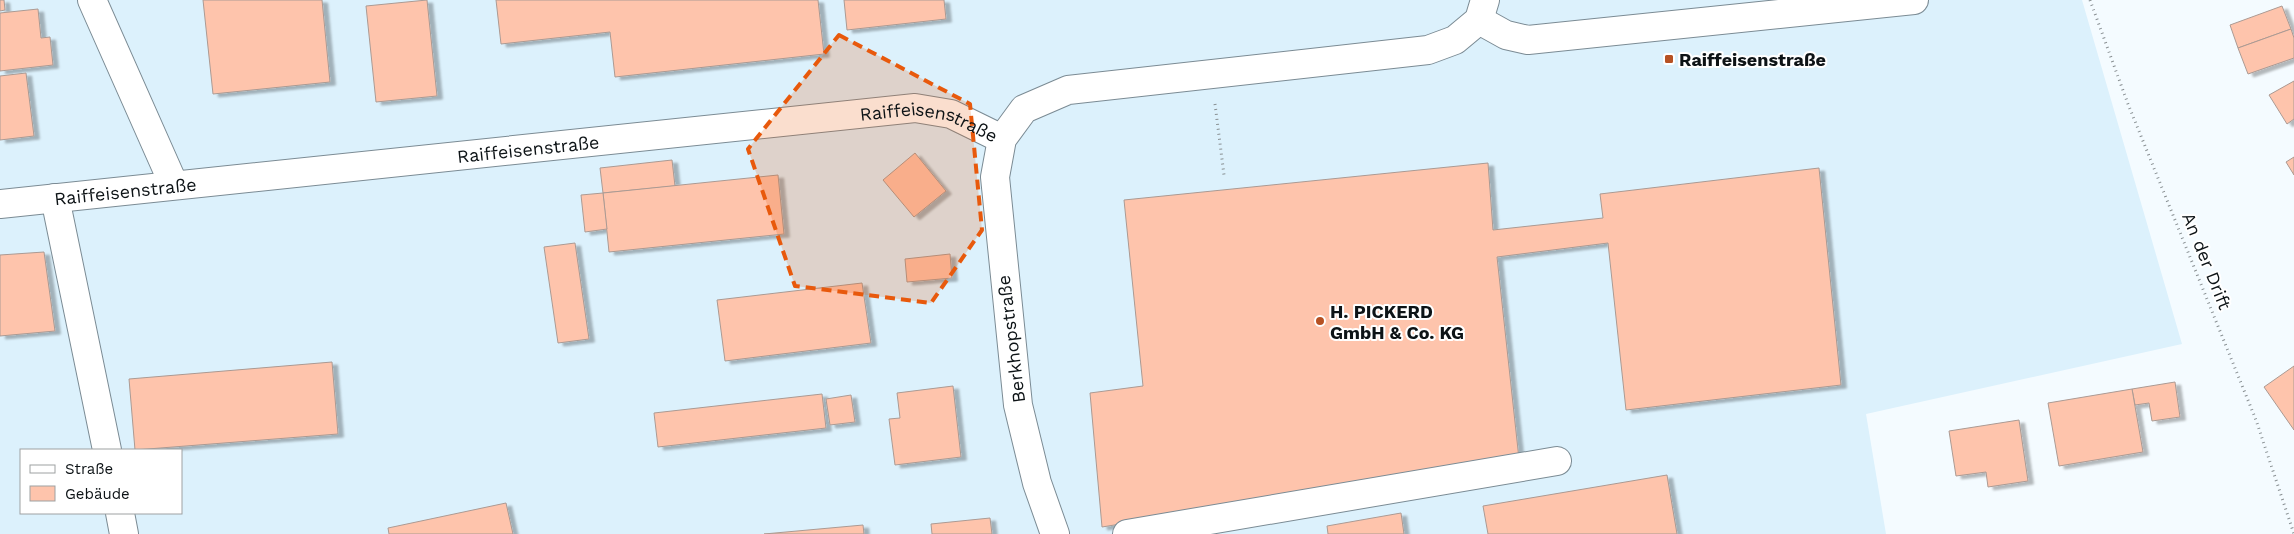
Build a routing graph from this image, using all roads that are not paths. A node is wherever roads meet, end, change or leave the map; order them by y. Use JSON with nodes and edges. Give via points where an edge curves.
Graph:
{"nodes":[{"id":1,"x":92,"y":0,"type":"edge"},
{"id":2,"x":1914,"y":0,"type":"edge"},
{"id":3,"x":1482,"y":10,"type":"edge"},
{"id":4,"x":1002,"y":139,"type":"junction"},
{"id":5,"x":174,"y":185,"type":"junction"},
{"id":6,"x":54,"y":198,"type":"junction"},
{"id":7,"x":0,"y":204,"type":"edge"},
{"id":8,"x":107,"y":449,"type":"edge"},
{"id":9,"x":1557,"y":461,"type":"dead end"},
{"id":10,"x":120,"y":514,"type":"edge"},
{"id":11,"x":124,"y":534,"type":"edge"},
{"id":12,"x":1055,"y":534,"type":"edge"},
{"id":13,"x":1126,"y":534,"type":"edge"}],
"edges":[{"from":1,"to":5,"type":"street"},
{"from":2,"to":3,"type":"street","name":"Raiffeisenstraße","via":[[1528,40],[1506,35]]},
{"from":3,"to":4,"type":"street","name":"Raiffeisenstraße","via":[[1456,40],[1428,50],[1068,90],[1024,109]]},
{"from":4,"to":5,"type":"street","name":"Raiffeisenstraße","via":[[951,114],[915,108]]},
{"from":4,"to":12,"type":"street","name":"Berkhopstraße","via":[[995,177],[1018,405],[1037,483]]},
{"from":5,"to":6,"type":"street","name":"Raiffeisenstraße"},
{"from":6,"to":7,"type":"street","name":"Raiffeisenstraße"},
{"from":6,"to":8,"type":"street"},
{"from":9,"to":13,"type":"street"},
{"from":10,"to":11,"type":"street"}]}
